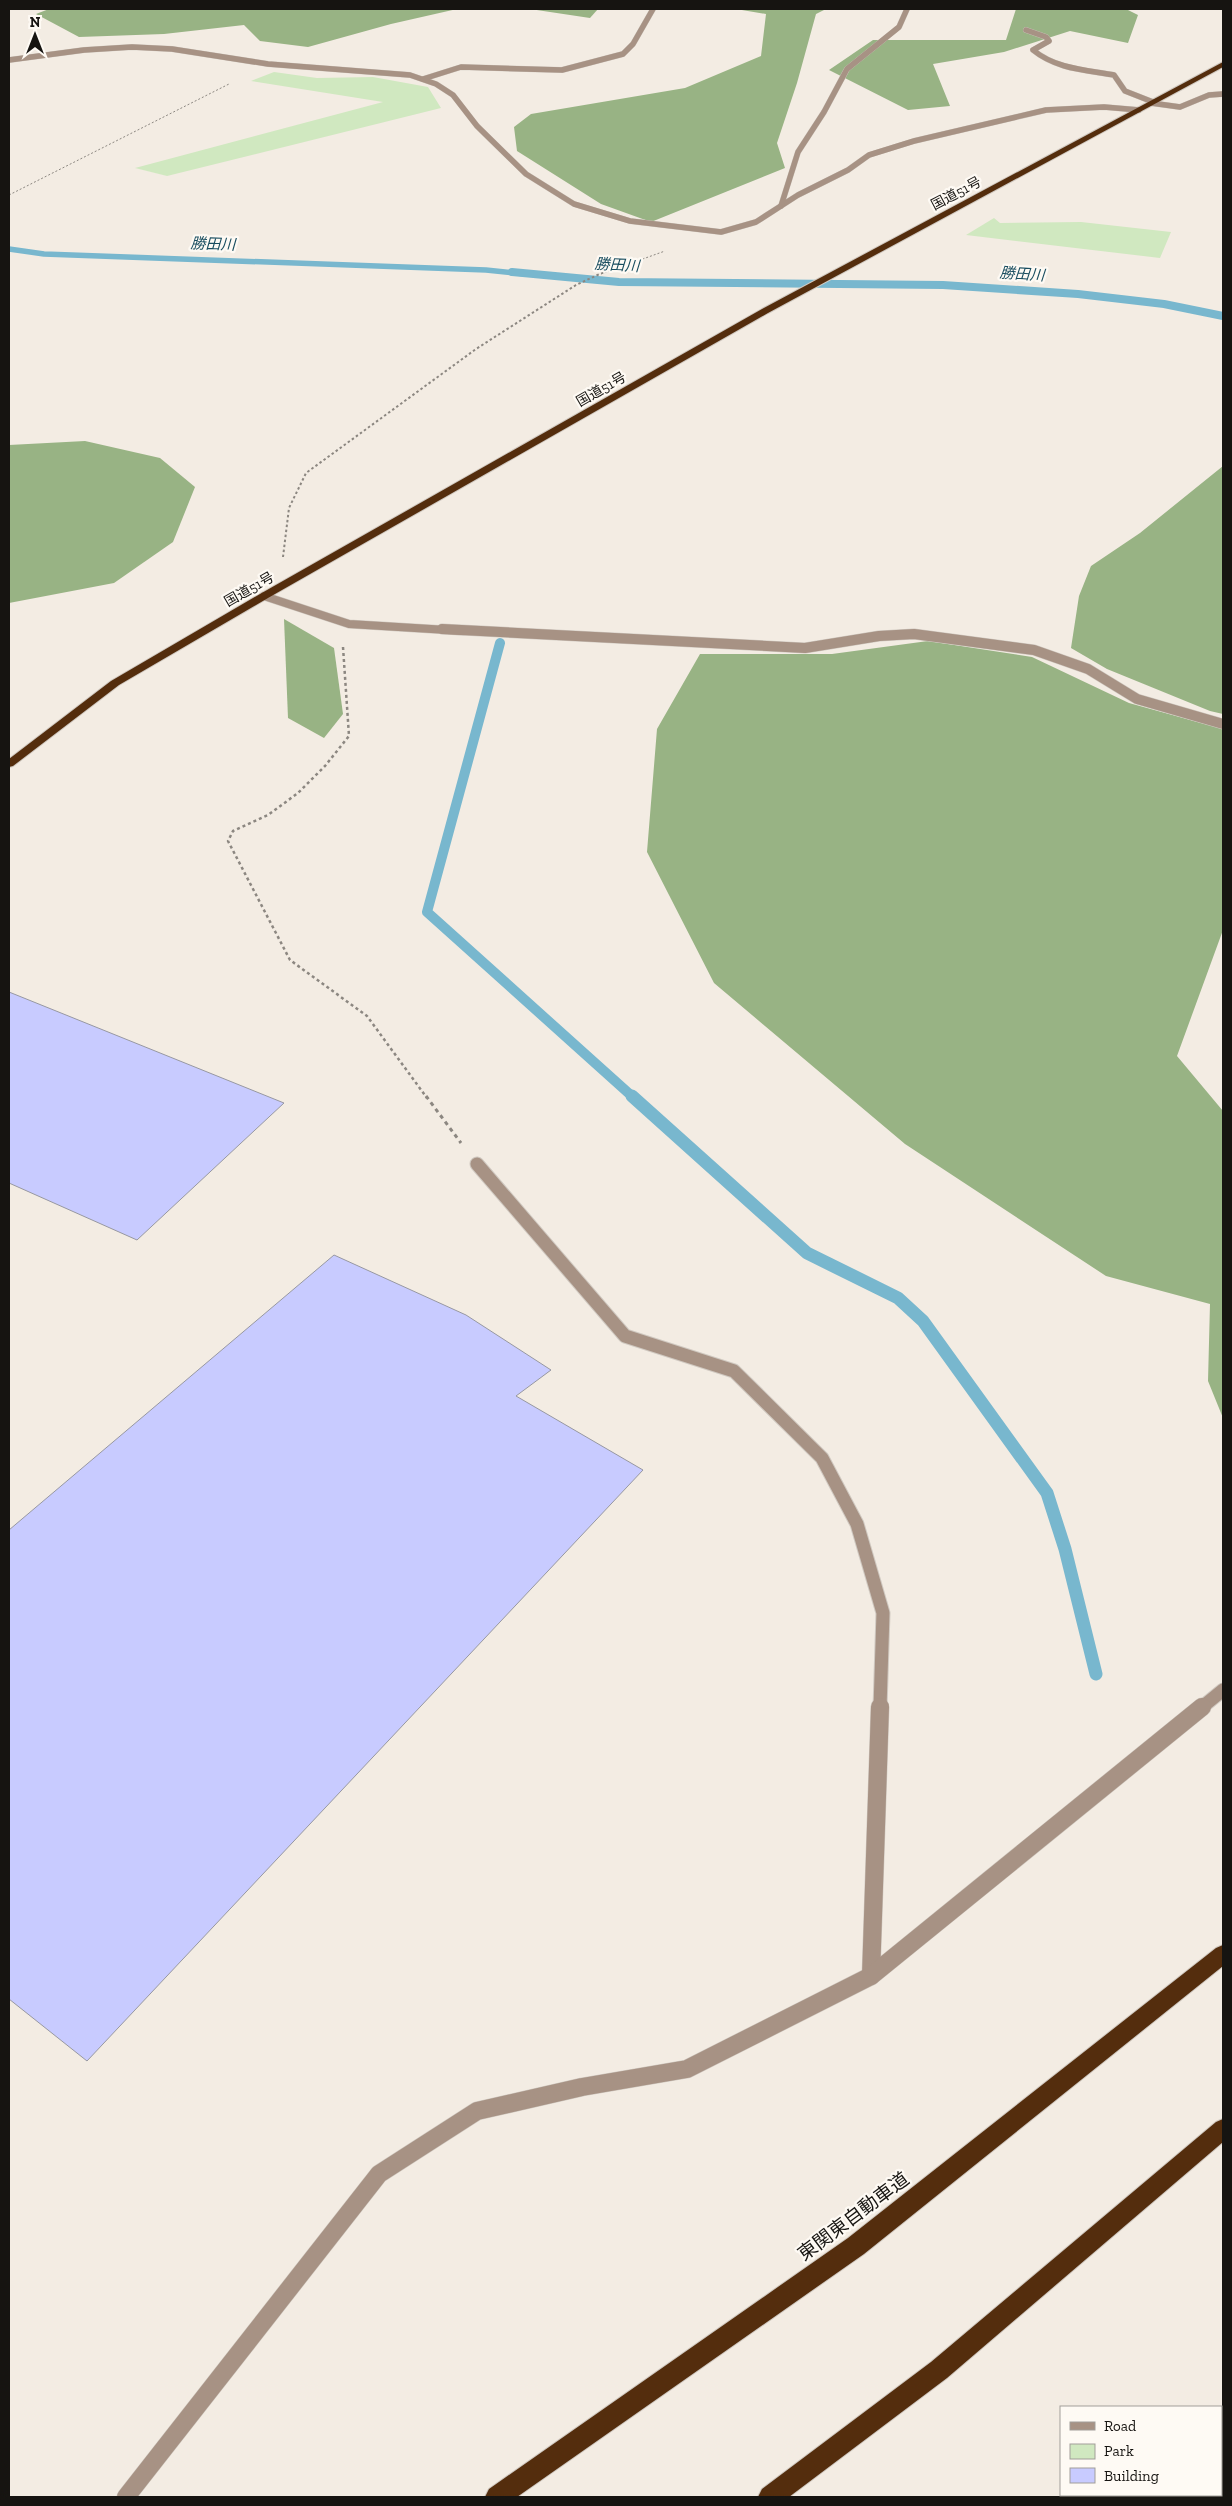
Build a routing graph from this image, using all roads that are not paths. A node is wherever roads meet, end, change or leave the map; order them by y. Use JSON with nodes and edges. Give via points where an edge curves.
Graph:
{"nodes":[{"id":1,"x":654,"y":9,"type":"edge"},
{"id":2,"x":907,"y":9,"type":"edge"},
{"id":3,"x":1026,"y":30,"type":"dead end"},
{"id":4,"x":9,"y":60,"type":"edge"},
{"id":5,"x":1223,"y":64,"type":"edge"},
{"id":6,"x":423,"y":79,"type":"junction"},
{"id":7,"x":1223,"y":94,"type":"edge"},
{"id":8,"x":1152,"y":103,"type":"junction"},
{"id":9,"x":1139,"y":110,"type":"junction"},
{"id":10,"x":781,"y":206,"type":"junction"},
{"id":11,"x":264,"y":596,"type":"junction"},
{"id":12,"x":1223,"y":724,"type":"edge"},
{"id":13,"x":9,"y":764,"type":"edge"},
{"id":14,"x":477,"y":1164,"type":"road end"},
{"id":15,"x":1223,"y":1690,"type":"edge"},
{"id":16,"x":1223,"y":1954,"type":"edge"},
{"id":17,"x":871,"y":1976,"type":"junction"},
{"id":18,"x":1223,"y":2129,"type":"edge"},
{"id":19,"x":126,"y":2497,"type":"edge"},
{"id":20,"x":497,"y":2497,"type":"edge"},
{"id":21,"x":770,"y":2497,"type":"edge"}],
"edges":[{"from":1,"to":6,"type":"street","via":[[633,44],[623,54],[562,70],[461,67]]},
{"from":2,"to":10,"type":"street","via":[[899,27],[847,69],[798,152]]},
{"from":3,"to":8,"type":"street","via":[[1049,41],[1033,50],[1037,54],[1057,63],[1114,75],[1118,86],[1128,95]]},
{"from":4,"to":6,"type":"street","via":[[84,50],[172,48],[268,64],[370,71]]},
{"from":5,"to":8,"type":"highway","name":"国道51号"},
{"from":6,"to":10,"type":"street","via":[[453,95],[477,126],[526,174],[574,204],[630,221],[720,232],[756,222]]},
{"from":7,"to":8,"type":"street","via":[[1209,95],[1180,107]]},
{"from":8,"to":9,"type":"highway","name":"国道51号"},
{"from":9,"to":10,"type":"street","via":[[1104,107],[1046,110],[914,141],[869,155]]},
{"from":9,"to":11,"type":"highway","name":"国道51号","via":[[765,311]]},
{"from":11,"to":12,"type":"street","via":[[349,624],[805,648],[914,634],[1034,650],[1088,669],[1137,698]]},
{"from":11,"to":13,"type":"highway","name":"国道51号","via":[[115,683]]},
{"from":14,"to":17,"type":"street","via":[[625,1336],[734,1372],[822,1458],[857,1524],[883,1613]]},
{"from":15,"to":17,"type":"street"},
{"from":16,"to":20,"type":"highway","name":"東関東自動車道","via":[[856,2246]]},
{"from":17,"to":19,"type":"street","via":[[687,2069],[582,2087],[477,2111],[379,2174]]},
{"from":18,"to":21,"type":"highway","via":[[939,2370]]}]}
